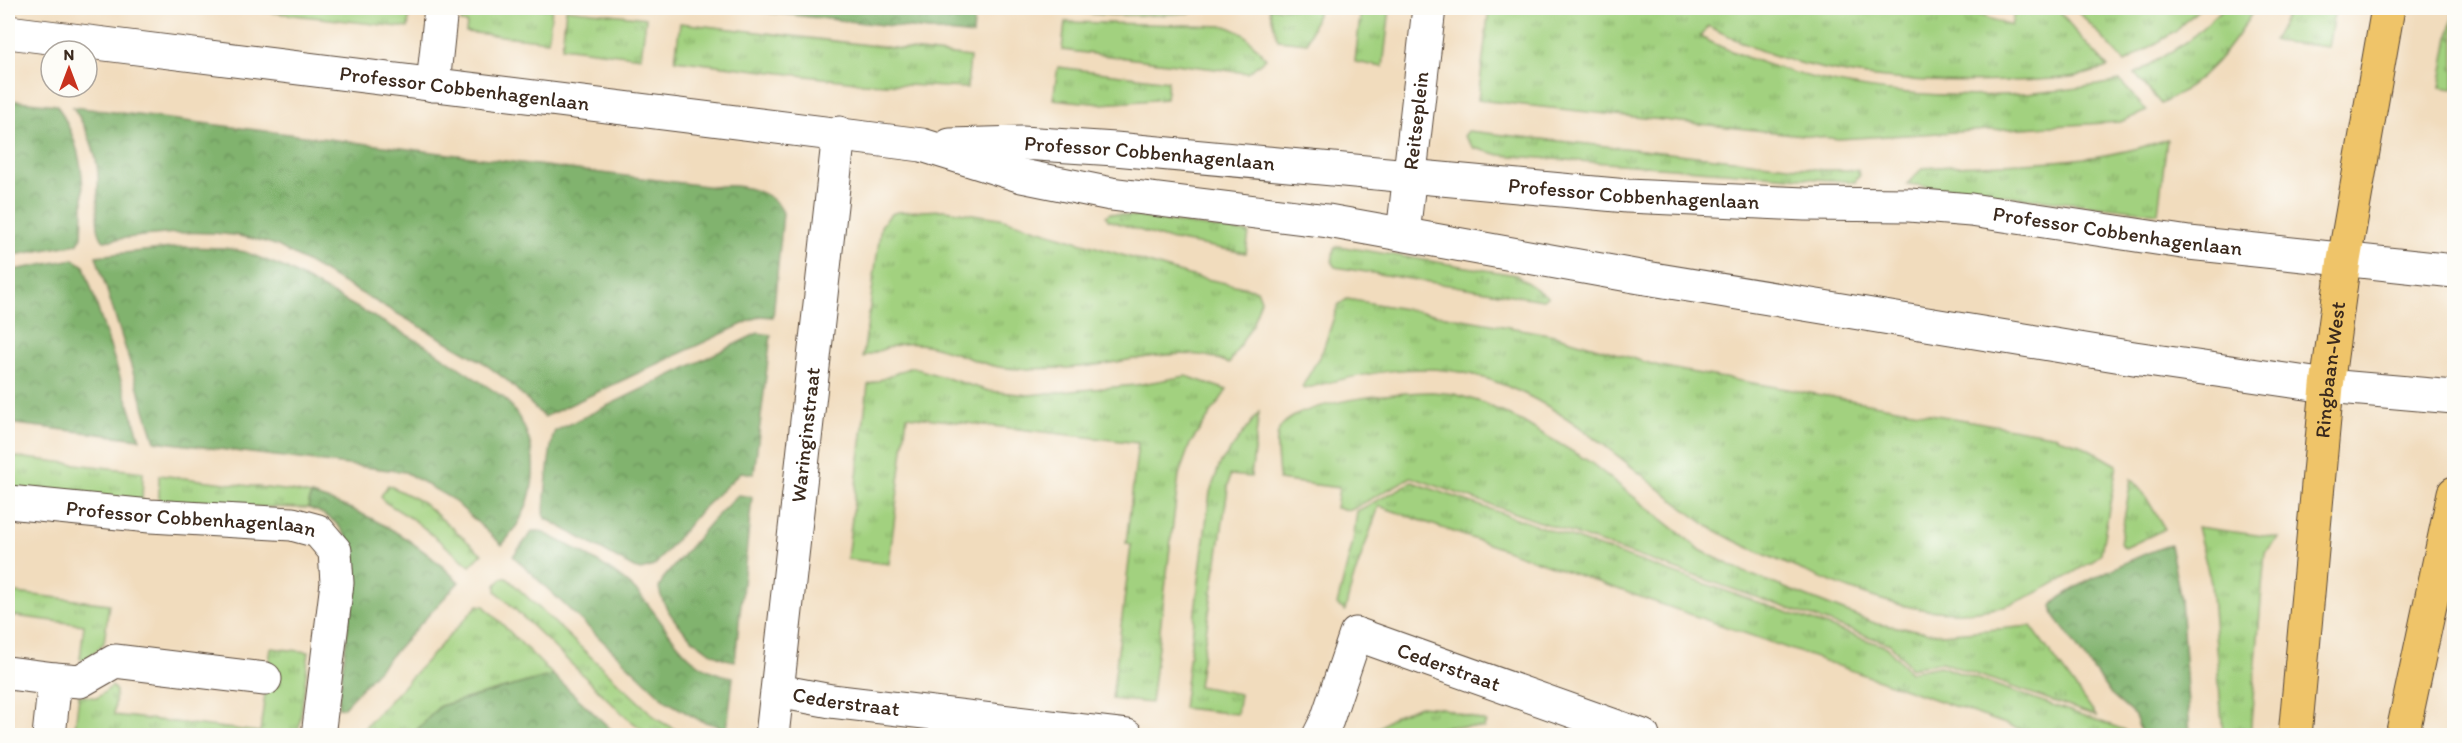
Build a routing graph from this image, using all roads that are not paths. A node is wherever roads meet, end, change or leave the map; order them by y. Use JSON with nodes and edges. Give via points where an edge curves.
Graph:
{"nodes":[{"id":1,"x":441,"y":8,"type":"edge"},
{"id":2,"x":1429,"y":8,"type":"edge"},
{"id":3,"x":2388,"y":8,"type":"edge"},
{"id":4,"x":8,"y":32,"type":"edge"},
{"id":5,"x":434,"y":85,"type":"junction"},
{"id":6,"x":839,"y":133,"type":"junction"},
{"id":7,"x":921,"y":145,"type":"junction"},
{"id":8,"x":1410,"y":176,"type":"junction"},
{"id":9,"x":1403,"y":234,"type":"junction"},
{"id":10,"x":2344,"y":260,"type":"junction"},
{"id":11,"x":2454,"y":271,"type":"edge"},
{"id":12,"x":2327,"y":386,"type":"junction"},
{"id":13,"x":2454,"y":396,"type":"edge"},
{"id":14,"x":2454,"y":493,"type":"edge"},
{"id":15,"x":8,"y":502,"type":"edge"},
{"id":16,"x":8,"y":674,"type":"edge"},
{"id":17,"x":55,"y":679,"type":"junction"},
{"id":18,"x":265,"y":679,"type":"dead end"},
{"id":19,"x":778,"y":691,"type":"junction"},
{"id":20,"x":49,"y":735,"type":"edge"},
{"id":21,"x":318,"y":735,"type":"edge"},
{"id":22,"x":772,"y":735,"type":"edge"},
{"id":23,"x":1127,"y":735,"type":"edge"},
{"id":24,"x":1319,"y":735,"type":"edge"},
{"id":25,"x":1643,"y":735,"type":"edge"},
{"id":26,"x":2295,"y":735,"type":"edge"},
{"id":27,"x":2402,"y":735,"type":"edge"}],
"edges":[{"from":1,"to":5,"type":"street"},
{"from":2,"to":8,"type":"street","name":"Reitseplein"},
{"from":3,"to":10,"type":"main road","name":"Ringbaan-West"},
{"from":4,"to":5,"type":"street","name":"Professor Cobbenhagenlaan"},
{"from":5,"to":6,"type":"street","name":"Professor Cobbenhagenlaan"},
{"from":6,"to":7,"type":"street","name":"Professor Cobbenhagenlaan"},
{"from":6,"to":19,"type":"street","name":"Waringinstraat"},
{"from":7,"to":8,"type":"street","name":"Professor Cobbenhagenlaan","via":[[1022,143]]},
{"from":7,"to":9,"type":"street","name":"Professor Cobbenhagenlaan","via":[[1022,176],[1111,194]]},
{"from":8,"to":9,"type":"street","name":"Reitseplein"},
{"from":8,"to":10,"type":"street","name":"Professor Cobbenhagenlaan","via":[[1628,196],[1971,210],[2189,243]]},
{"from":9,"to":12,"type":"street","name":"Professor Cobbenhagenlaan","via":[[1640,277]]},
{"from":10,"to":11,"type":"street","name":"Professor Cobbenhagenlaan"},
{"from":10,"to":12,"type":"main road","name":"Ringbaan-West"},
{"from":12,"to":13,"type":"street","name":"Professor Cobbenhagenlaan"},
{"from":12,"to":26,"type":"main road","name":"Ringbaan-West"},
{"from":14,"to":27,"type":"main road"},
{"from":15,"to":21,"type":"street","name":"Professor Cobbenhagenlaan","via":[[292,524],[318,531],[335,551],[337,583]]},
{"from":16,"to":17,"type":"street"},
{"from":17,"to":18,"type":"street","via":[[80,681],[115,661]]},
{"from":17,"to":20,"type":"street"},
{"from":19,"to":22,"type":"street","name":"Waringinstraat"},
{"from":19,"to":23,"type":"street","name":"Cederstraat"},
{"from":24,"to":25,"type":"street","name":"Cederstraat","via":[[1356,634]]}]}
